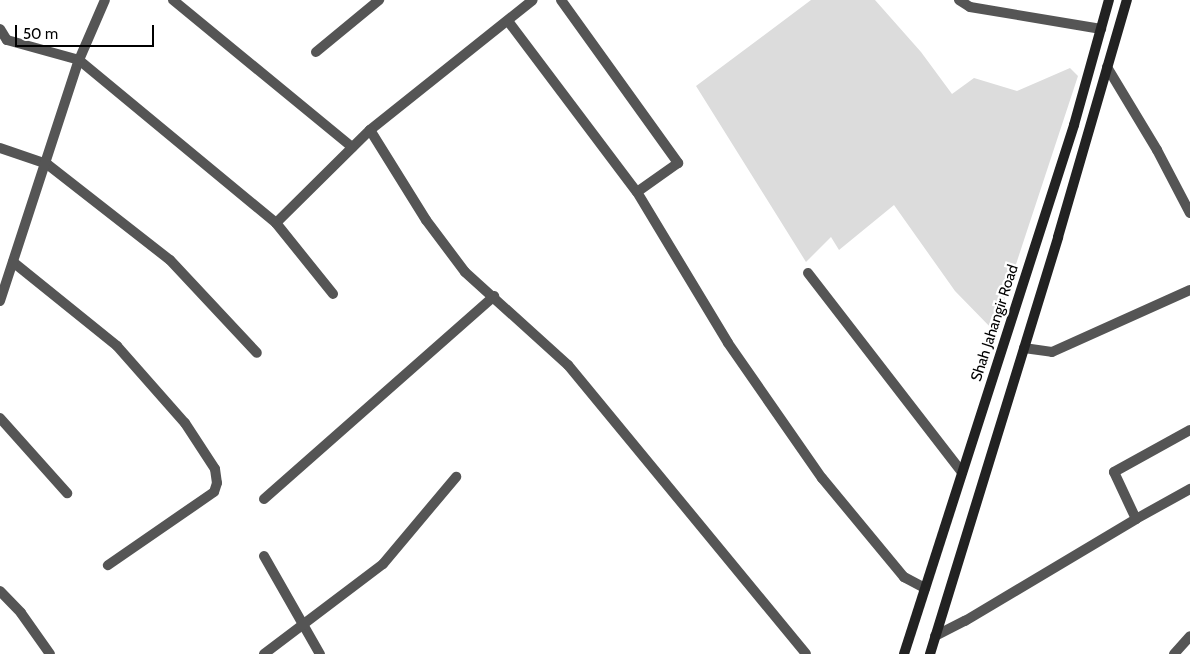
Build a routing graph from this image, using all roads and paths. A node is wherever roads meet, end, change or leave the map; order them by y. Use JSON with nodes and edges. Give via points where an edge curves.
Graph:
{"nodes":[{"id":1,"x":105,"y":0,"type":"edge"},
{"id":2,"x":173,"y":0,"type":"edge"},
{"id":3,"x":379,"y":0,"type":"edge"},
{"id":4,"x":534,"y":0,"type":"edge"},
{"id":5,"x":561,"y":0,"type":"edge"},
{"id":6,"x":959,"y":0,"type":"edge"},
{"id":7,"x":1109,"y":0,"type":"edge"},
{"id":8,"x":1127,"y":0,"type":"edge"},
{"id":9,"x":508,"y":21,"type":"junction"},
{"id":10,"x":0,"y":29,"type":"edge"},
{"id":11,"x":1101,"y":29,"type":"junction"},
{"id":12,"x":316,"y":52,"type":"dead end"},
{"id":13,"x":80,"y":60,"type":"junction"},
{"id":14,"x":1108,"y":67,"type":"junction"},
{"id":15,"x":370,"y":130,"type":"junction"},
{"id":16,"x":352,"y":147,"type":"junction"},
{"id":17,"x":0,"y":148,"type":"edge"},
{"id":18,"x":47,"y":164,"type":"junction"},
{"id":19,"x":637,"y":192,"type":"junction"},
{"id":20,"x":1190,"y":213,"type":"edge"},
{"id":21,"x":276,"y":223,"type":"junction"},
{"id":22,"x":13,"y":262,"type":"junction"},
{"id":23,"x":808,"y":272,"type":"dead end"},
{"id":24,"x":1190,"y":290,"type":"edge"},
{"id":25,"x":333,"y":294,"type":"dead end"},
{"id":26,"x":494,"y":296,"type":"junction"},
{"id":27,"x":0,"y":301,"type":"edge"},
{"id":28,"x":1024,"y":348,"type":"junction"},
{"id":29,"x":257,"y":352,"type":"dead end"},
{"id":30,"x":0,"y":418,"type":"edge"},
{"id":31,"x":1190,"y":430,"type":"edge"},
{"id":32,"x":962,"y":472,"type":"junction"},
{"id":33,"x":456,"y":477,"type":"dead end"},
{"id":34,"x":1190,"y":488,"type":"edge"},
{"id":35,"x":67,"y":493,"type":"dead end"},
{"id":36,"x":264,"y":500,"type":"dead end"},
{"id":37,"x":1136,"y":519,"type":"junction"},
{"id":38,"x":264,"y":556,"type":"dead end"},
{"id":39,"x":108,"y":566,"type":"dead end"},
{"id":40,"x":925,"y":588,"type":"junction"},
{"id":41,"x":0,"y":591,"type":"edge"},
{"id":42,"x":304,"y":626,"type":"junction"},
{"id":43,"x":935,"y":636,"type":"junction"},
{"id":44,"x":1190,"y":636,"type":"edge"},
{"id":45,"x":50,"y":654,"type":"edge"},
{"id":46,"x":264,"y":654,"type":"edge"},
{"id":47,"x":320,"y":654,"type":"edge"},
{"id":48,"x":806,"y":654,"type":"edge"},
{"id":49,"x":904,"y":654,"type":"edge"},
{"id":50,"x":930,"y":654,"type":"edge"},
{"id":51,"x":1174,"y":654,"type":"edge"}],
"edges":[{"from":1,"to":13,"type":"street"},
{"from":2,"to":16,"type":"street"},
{"from":3,"to":12,"type":"street"},
{"from":4,"to":9,"type":"street"},
{"from":5,"to":19,"type":"street","via":[[678,163]]},
{"from":6,"to":11,"type":"street","via":[[970,7]]},
{"from":7,"to":11,"type":"street","name":"Shah Jahangir Road"},
{"from":8,"to":14,"type":"street"},
{"from":9,"to":15,"type":"street"},
{"from":9,"to":19,"type":"street"},
{"from":10,"to":13,"type":"street","via":[[7,40]]},
{"from":11,"to":32,"type":"street","name":"Shah Jahangir Road","via":[[1074,126]]},
{"from":13,"to":18,"type":"street"},
{"from":13,"to":21,"type":"street"},
{"from":14,"to":20,"type":"street"},
{"from":14,"to":28,"type":"street"},
{"from":15,"to":16,"type":"street"},
{"from":15,"to":26,"type":"street","via":[[426,220],[466,272]]},
{"from":16,"to":21,"type":"street"},
{"from":17,"to":18,"type":"street"},
{"from":18,"to":22,"type":"street"},
{"from":18,"to":29,"type":"street","via":[[170,260]]},
{"from":19,"to":40,"type":"street","via":[[728,343],[822,478],[904,577]]},
{"from":21,"to":25,"type":"street"},
{"from":22,"to":27,"type":"street"},
{"from":22,"to":39,"type":"street","via":[[117,346],[185,423],[215,469],[218,483],[214,492]]},
{"from":23,"to":32,"type":"street"},
{"from":24,"to":28,"type":"street","via":[[1052,352]]},
{"from":26,"to":36,"type":"street"},
{"from":26,"to":48,"type":"street","via":[[568,365]]},
{"from":28,"to":43,"type":"street"},
{"from":30,"to":35,"type":"street"},
{"from":31,"to":37,"type":"street","via":[[1114,472]]},
{"from":32,"to":40,"type":"street","name":"Shah Jahangir Road"},
{"from":33,"to":42,"type":"street","via":[[383,564]]},
{"from":34,"to":37,"type":"street"},
{"from":37,"to":43,"type":"street"},
{"from":38,"to":42,"type":"street"},
{"from":40,"to":49,"type":"street","name":"Shah Jahangir Road"},
{"from":41,"to":45,"type":"street","via":[[21,613]]},
{"from":42,"to":46,"type":"street"},
{"from":42,"to":47,"type":"street"},
{"from":43,"to":50,"type":"street"},
{"from":44,"to":51,"type":"street"}]}
